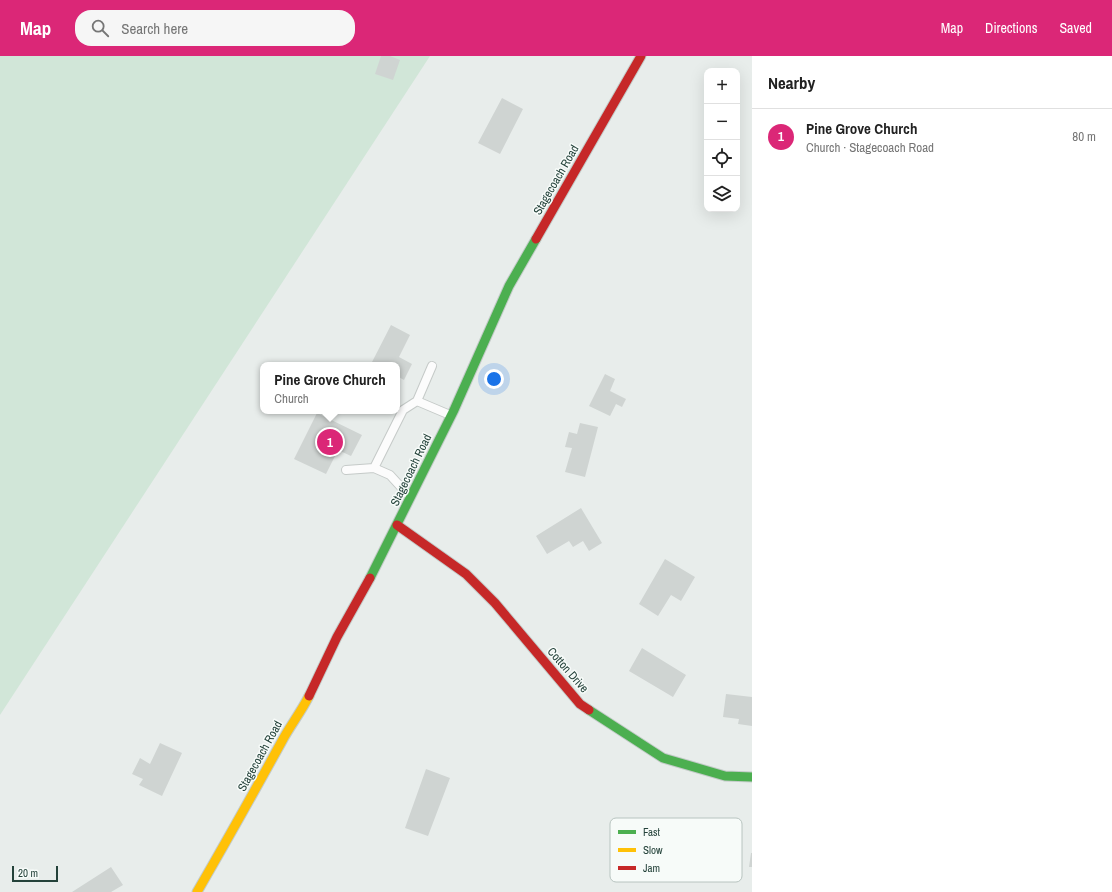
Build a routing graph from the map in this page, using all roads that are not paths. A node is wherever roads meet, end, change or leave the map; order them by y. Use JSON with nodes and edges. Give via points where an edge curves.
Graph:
{"nodes":[{"id":1,"x":641,"y":56,"type":"edge"},
{"id":2,"x":432,"y":366,"type":"dead end"},
{"id":3,"x":417,"y":401,"type":"junction"},
{"id":4,"x":451,"y":416,"type":"junction"},
{"id":5,"x":374,"y":468,"type":"junction"},
{"id":6,"x":346,"y":470,"type":"dead end"},
{"id":7,"x":410,"y":498,"type":"junction"},
{"id":8,"x":397,"y":525,"type":"junction"},
{"id":9,"x":752,"y":777,"type":"edge"},
{"id":10,"x":197,"y":892,"type":"edge"}],
"edges":[{"from":1,"to":4,"type":"street","name":"Stagecoach Road","via":[[509,286]]},
{"from":2,"to":3,"type":"lane"},
{"from":3,"to":4,"type":"lane"},
{"from":3,"to":5,"type":"lane","via":[[404,410]]},
{"from":4,"to":7,"type":"street","name":"Stagecoach Road"},
{"from":5,"to":6,"type":"lane"},
{"from":5,"to":7,"type":"lane","via":[[390,475]]},
{"from":7,"to":8,"type":"street","name":"Stagecoach Road"},
{"from":8,"to":9,"type":"street","name":"Cotton Drive","via":[[466,574],[495,603],[580,704],[663,758],[725,776]]},
{"from":8,"to":10,"type":"street","name":"Stagecoach Road","via":[[337,637],[304,706],[288,728]]}]}
